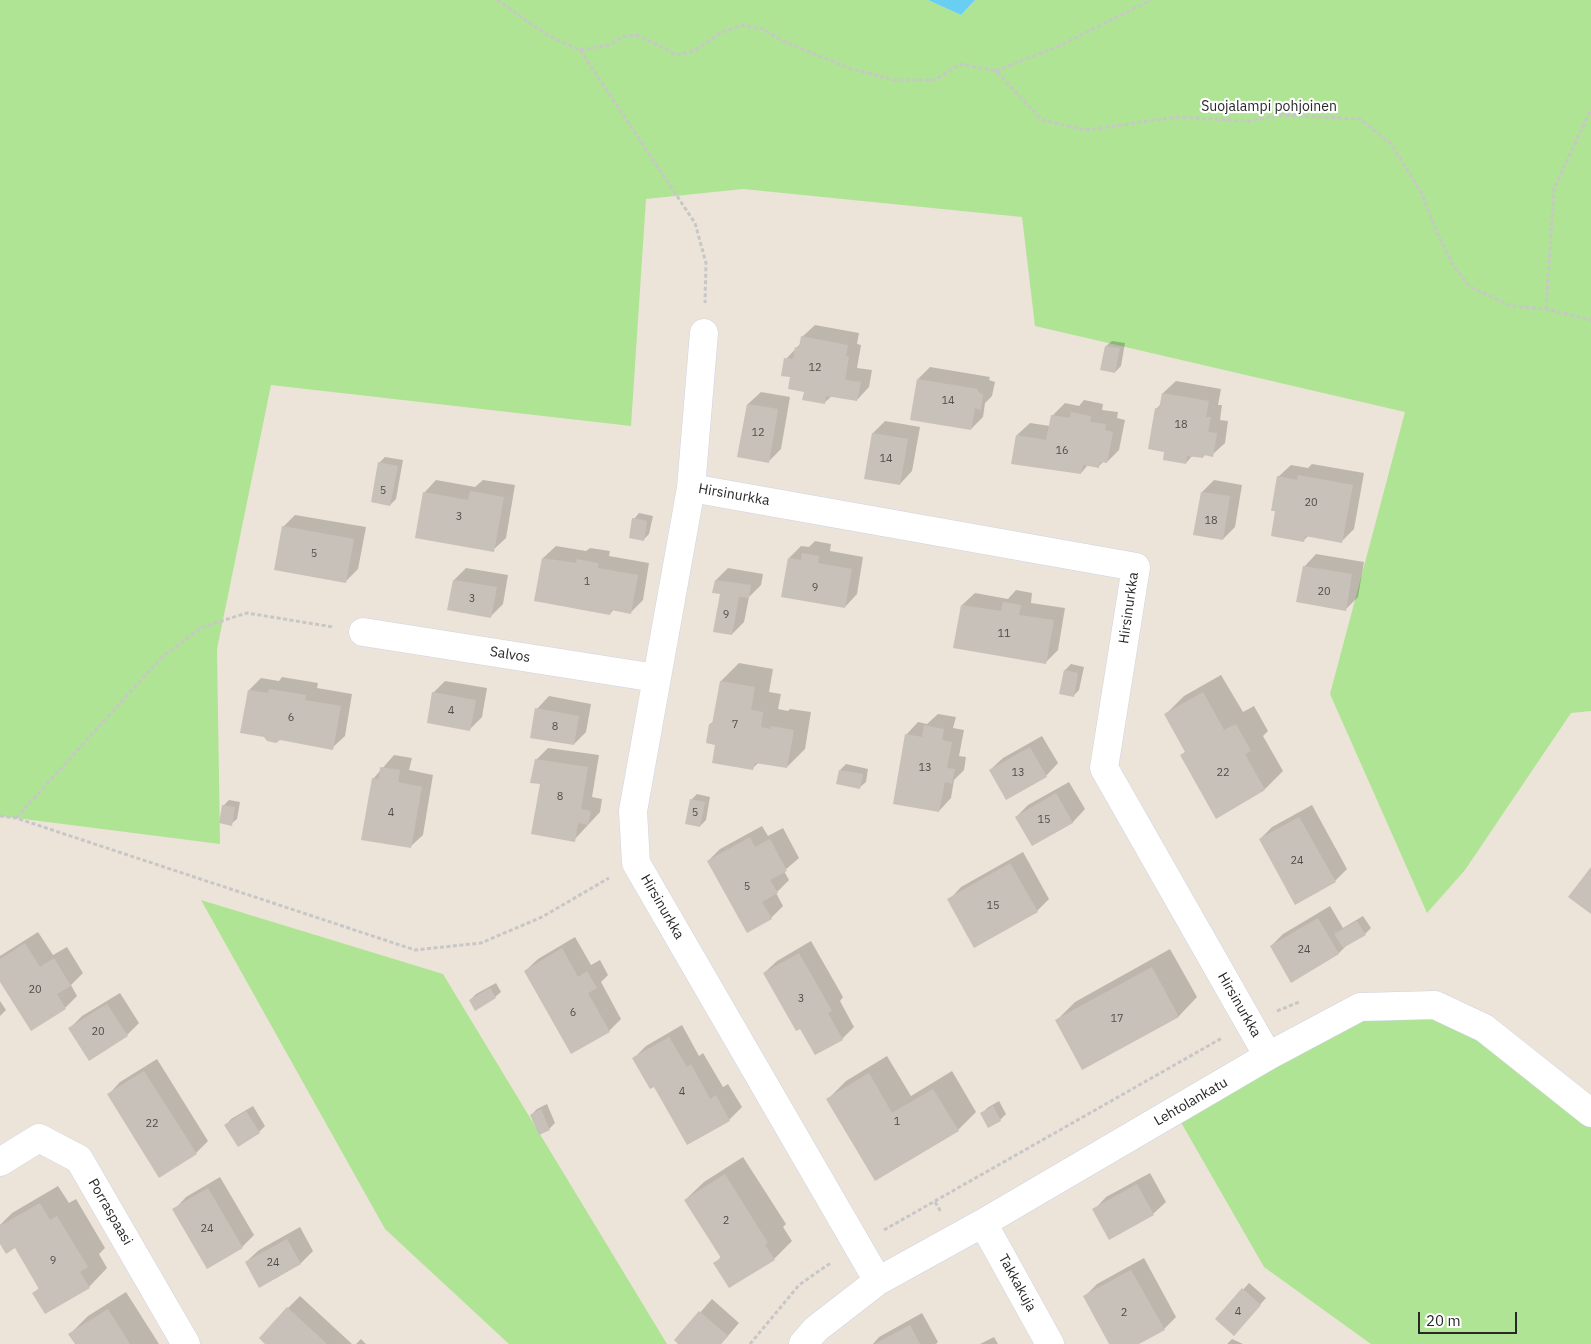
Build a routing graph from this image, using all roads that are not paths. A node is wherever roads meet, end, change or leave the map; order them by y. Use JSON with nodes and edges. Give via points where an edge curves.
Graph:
{"nodes":[{"id":1,"x":704,"y":334,"type":"road end"},
{"id":2,"x":691,"y":488,"type":"junction"},
{"id":3,"x":363,"y":632,"type":"road end"},
{"id":4,"x":656,"y":678,"type":"junction"},
{"id":5,"x":1268,"y":1056,"type":"junction"},
{"id":6,"x":1591,"y":1113,"type":"edge"},
{"id":7,"x":0,"y":1162,"type":"edge"},
{"id":8,"x":984,"y":1223,"type":"junction"},
{"id":9,"x":878,"y":1281,"type":"junction"},
{"id":10,"x":186,"y":1344,"type":"edge"},
{"id":11,"x":803,"y":1344,"type":"edge"},
{"id":12,"x":1050,"y":1344,"type":"edge"}],
"edges":[{"from":1,"to":2,"type":"street","name":"Hirsinurkka"},
{"from":2,"to":4,"type":"street","name":"Hirsinurkka"},
{"from":2,"to":5,"type":"street","name":"Hirsinurkka","via":[[1136,567],[1104,768]]},
{"from":3,"to":4,"type":"street","name":"Salvos"},
{"from":4,"to":9,"type":"street","name":"Hirsinurkka","via":[[633,811],[636,863]]},
{"from":5,"to":6,"type":"street","name":"Lehtolankatu","via":[[1360,1008],[1435,1005],[1484,1028]]},
{"from":5,"to":8,"type":"street","name":"Lehtolankatu"},
{"from":7,"to":10,"type":"street","name":"Porraspaasi","via":[[39,1138],[79,1159]]},
{"from":8,"to":9,"type":"street","name":"Lehtolankatu"},
{"from":8,"to":12,"type":"street","name":"Takkakuja"},
{"from":9,"to":11,"type":"street","name":"Lehtolankatu","via":[[816,1329]]}]}
